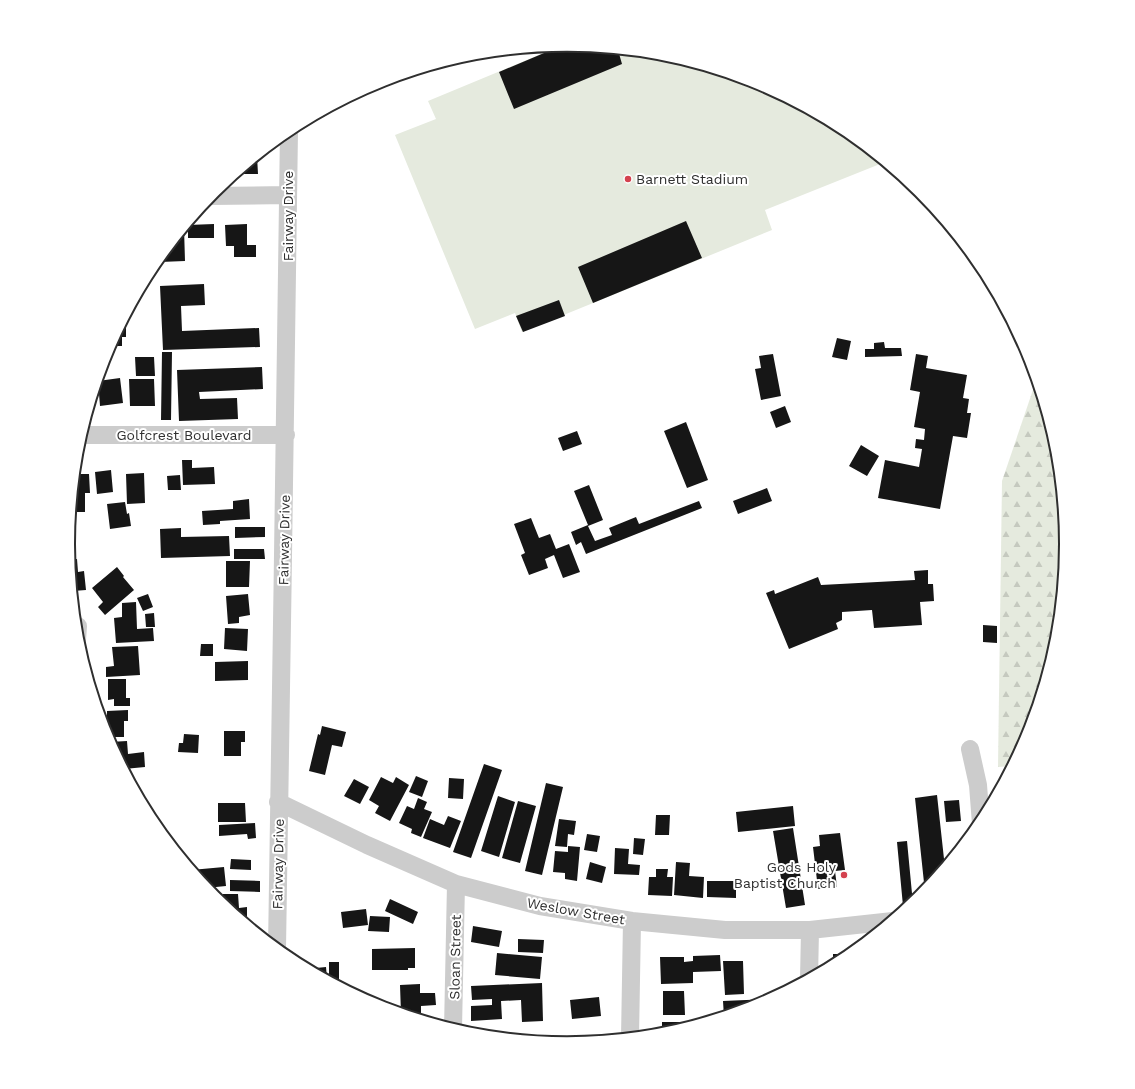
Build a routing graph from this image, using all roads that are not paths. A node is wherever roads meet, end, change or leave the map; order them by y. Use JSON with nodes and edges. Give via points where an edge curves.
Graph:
{"nodes":[{"id":1,"x":289,"y":139,"type":"edge"},
{"id":2,"x":288,"y":195,"type":"junction"},
{"id":3,"x":219,"y":196,"type":"edge"},
{"id":4,"x":87,"y":435,"type":"edge"},
{"id":5,"x":286,"y":436,"type":"junction"},
{"id":6,"x":970,"y":749,"type":"dead end"},
{"id":7,"x":278,"y":802,"type":"junction"},
{"id":8,"x":980,"y":813,"type":"edge"},
{"id":9,"x":456,"y":884,"type":"junction"},
{"id":10,"x":632,"y":921,"type":"junction"},
{"id":11,"x":883,"y":922,"type":"edge"},
{"id":12,"x":810,"y":930,"type":"junction"},
{"id":13,"x":277,"y":942,"type":"edge"},
{"id":14,"x":809,"y":974,"type":"edge"},
{"id":15,"x":453,"y":1023,"type":"edge"},
{"id":16,"x":630,"y":1033,"type":"edge"}],
"edges":[{"from":1,"to":2,"type":"street","name":"Fairway Drive"},
{"from":2,"to":3,"type":"street"},
{"from":2,"to":5,"type":"street","name":"Fairway Drive"},
{"from":4,"to":5,"type":"street","name":"Golfcrest Boulevard"},
{"from":5,"to":7,"type":"street","name":"Fairway Drive"},
{"from":6,"to":8,"type":"street","via":[[978,785]]},
{"from":7,"to":9,"type":"street","name":"Weslow Street"},
{"from":7,"to":13,"type":"street","name":"Fairway Drive"},
{"from":9,"to":10,"type":"street","name":"Weslow Street","via":[[540,906]]},
{"from":9,"to":15,"type":"street","name":"Sloan Street"},
{"from":10,"to":12,"type":"street","name":"Weslow Street","via":[[725,930]]},
{"from":10,"to":16,"type":"street"},
{"from":11,"to":12,"type":"street","name":"Weslow Street"},
{"from":12,"to":14,"type":"street"}]}
